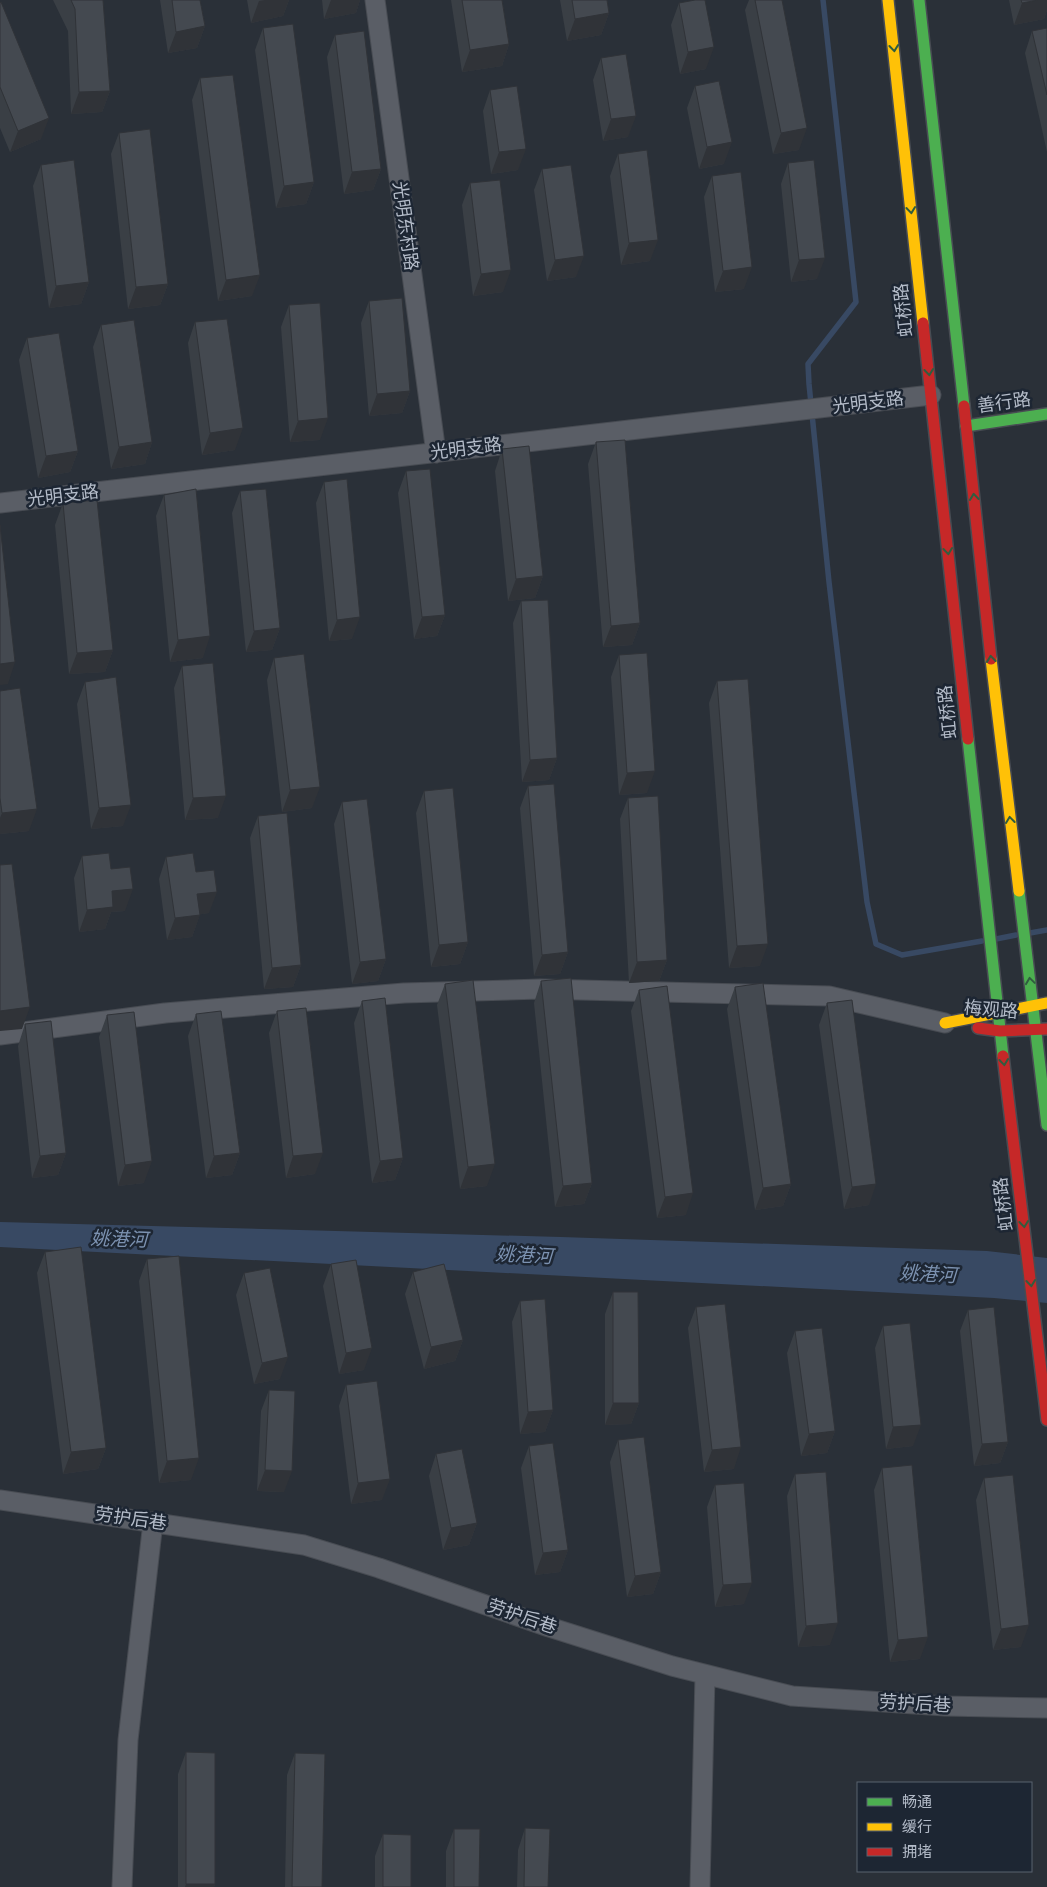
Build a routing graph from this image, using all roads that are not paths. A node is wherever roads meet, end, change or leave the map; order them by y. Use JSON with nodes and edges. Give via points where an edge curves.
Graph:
{"nodes":[{"id":1,"x":375,"y":0,"type":"edge"},
{"id":2,"x":888,"y":0,"type":"edge"},
{"id":3,"x":919,"y":0,"type":"edge"},
{"id":4,"x":931,"y":395,"type":"junction"},
{"id":5,"x":1047,"y":414,"type":"edge"},
{"id":6,"x":966,"y":426,"type":"junction"},
{"id":7,"x":436,"y":453,"type":"junction"},
{"id":8,"x":0,"y":504,"type":"edge"},
{"id":9,"x":1047,"y":1003,"type":"edge"},
{"id":10,"x":1033,"y":1007,"type":"junction"},
{"id":11,"x":998,"y":1014,"type":"junction"},
{"id":12,"x":945,"y":1023,"type":"junction"},
{"id":13,"x":1041,"y":1029,"type":"edge"},
{"id":14,"x":1000,"y":1031,"type":"junction"},
{"id":15,"x":0,"y":1035,"type":"edge"},
{"id":16,"x":1047,"y":1125,"type":"edge"},
{"id":17,"x":1047,"y":1420,"type":"edge"},
{"id":18,"x":0,"y":1500,"type":"edge"},
{"id":19,"x":153,"y":1522,"type":"junction"},
{"id":20,"x":705,"y":1675,"type":"junction"},
{"id":21,"x":1047,"y":1708,"type":"edge"},
{"id":22,"x":122,"y":1887,"type":"edge"},
{"id":23,"x":700,"y":1887,"type":"edge"}],
"edges":[{"from":1,"to":7,"type":"street","name":"光明东村路"},
{"from":2,"to":4,"type":"main road","name":"虹桥路","one_way":true},
{"from":3,"to":6,"type":"main road"},
{"from":4,"to":7,"type":"street","name":"光明支路"},
{"from":4,"to":11,"type":"main road","name":"虹桥路","one_way":true},
{"from":5,"to":6,"type":"main road","name":"善行路"},
{"from":10,"to":6,"type":"main road","one_way":true},
{"from":7,"to":8,"type":"street","name":"光明支路"},
{"from":9,"to":10,"type":"main road","name":"梅观路"},
{"from":10,"to":11,"type":"main road","name":"梅观路"},
{"from":10,"to":13,"type":"main road"},
{"from":11,"to":12,"type":"main road","name":"梅观路"},
{"from":11,"to":14,"type":"main road","name":"虹桥路"},
{"from":12,"to":14,"type":"main road","name":"梅观路"},
{"from":12,"to":15,"type":"street","via":[[829,996],[540,989],[404,993],[175,1012]]},
{"from":13,"to":14,"type":"main road","name":"梅观路"},
{"from":13,"to":16,"type":"main road"},
{"from":14,"to":17,"type":"main road","name":"虹桥路","one_way":true},
{"from":18,"to":19,"type":"street","name":"劳护后巷"},
{"from":19,"to":20,"type":"street","name":"劳护后巷","via":[[304,1544],[549,1627]]},
{"from":19,"to":22,"type":"street","via":[[128,1740]]},
{"from":20,"to":21,"type":"street","name":"劳护后巷","via":[[792,1696],[945,1706]]},
{"from":20,"to":23,"type":"street"}]}
